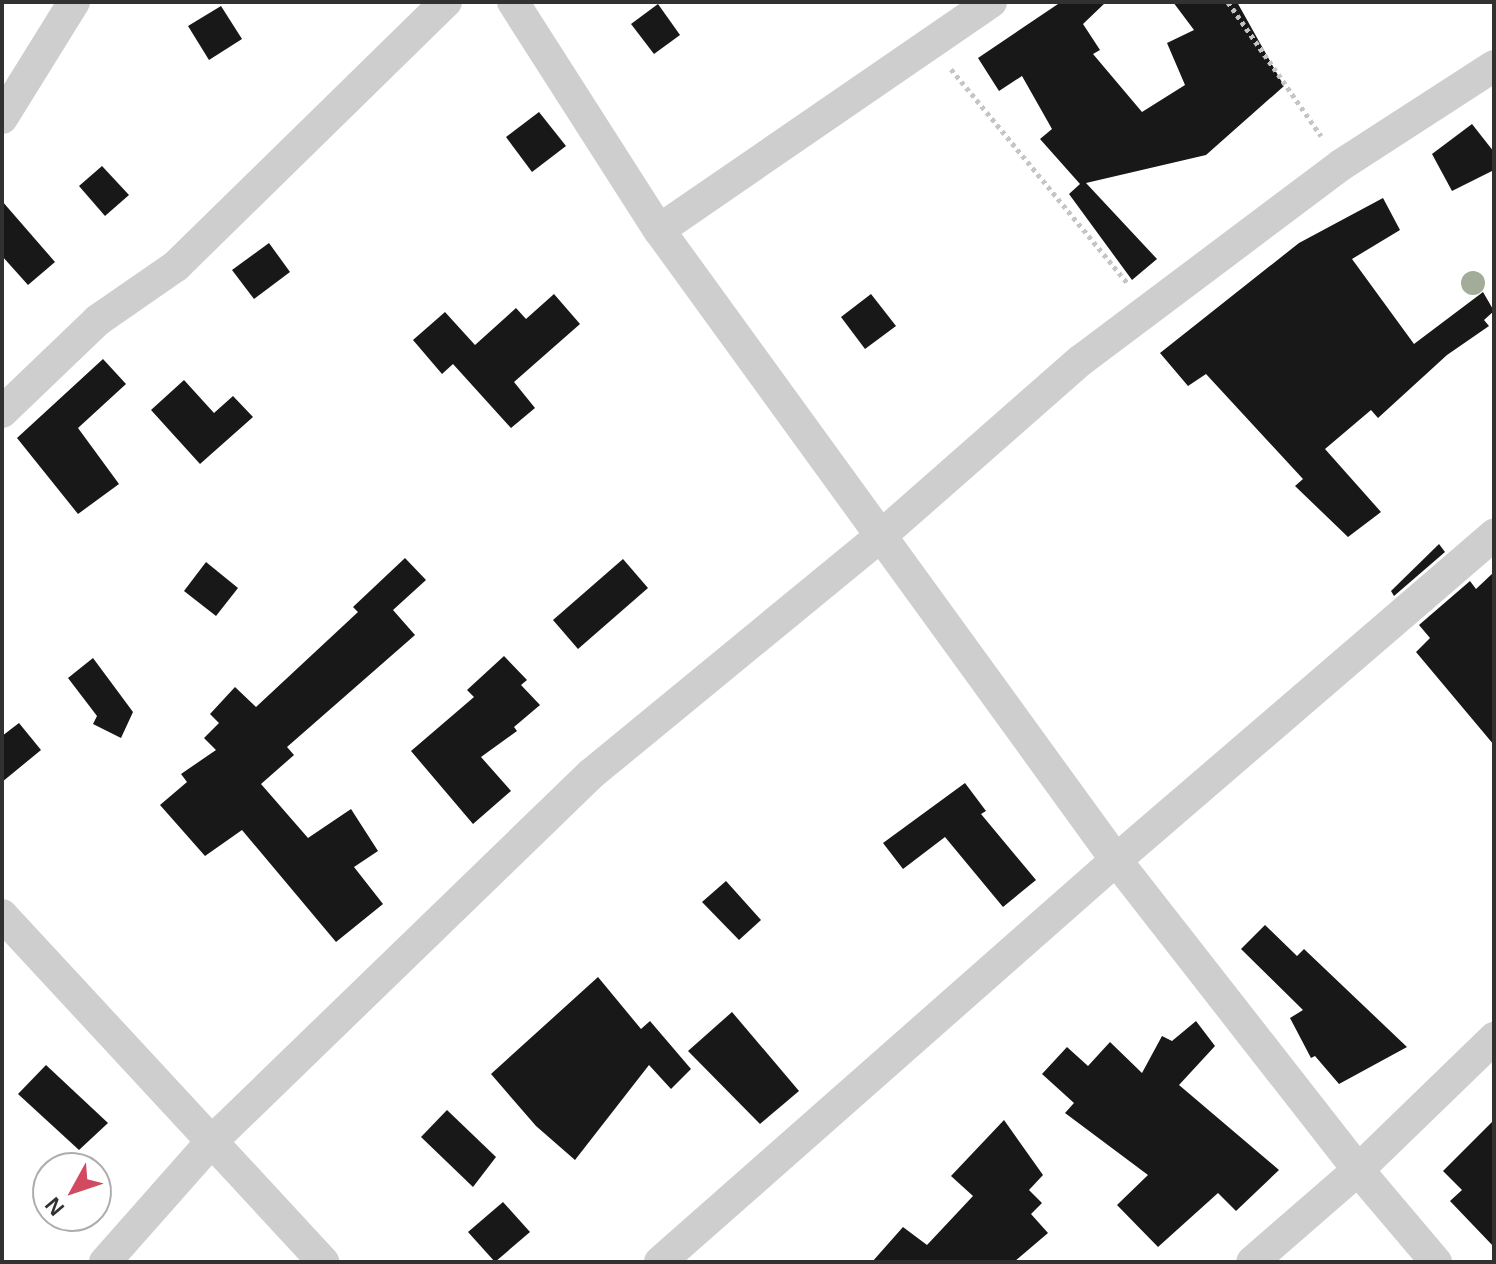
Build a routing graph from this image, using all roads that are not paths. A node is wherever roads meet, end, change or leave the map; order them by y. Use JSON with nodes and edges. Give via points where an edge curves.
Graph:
{"nodes":[{"id":1,"x":74,"y":2,"type":"edge"},
{"id":2,"x":446,"y":2,"type":"edge"},
{"id":3,"x":513,"y":2,"type":"edge"},
{"id":4,"x":991,"y":2,"type":"edge"},
{"id":5,"x":1494,"y":66,"type":"edge"},
{"id":6,"x":2,"y":118,"type":"edge"},
{"id":7,"x":659,"y":230,"type":"junction"},
{"id":8,"x":2,"y":412,"type":"edge"},
{"id":9,"x":883,"y":534,"type":"junction"},
{"id":10,"x":1494,"y":535,"type":"edge"},
{"id":11,"x":1116,"y":860,"type":"junction"},
{"id":12,"x":2,"y":915,"type":"edge"},
{"id":13,"x":1494,"y":1038,"type":"edge"},
{"id":14,"x":211,"y":1142,"type":"junction"},
{"id":15,"x":1358,"y":1170,"type":"junction"},
{"id":16,"x":105,"y":1262,"type":"edge"},
{"id":17,"x":323,"y":1262,"type":"edge"},
{"id":18,"x":660,"y":1262,"type":"edge"},
{"id":19,"x":1252,"y":1262,"type":"edge"},
{"id":20,"x":1436,"y":1262,"type":"edge"}],
"edges":[{"from":1,"to":6,"type":"street"},
{"from":2,"to":8,"type":"street","via":[[176,266],[98,320]]},
{"from":3,"to":7,"type":"street"},
{"from":4,"to":7,"type":"street"},
{"from":5,"to":9,"type":"street","via":[[1341,165],[1080,361]]},
{"from":7,"to":9,"type":"street"},
{"from":9,"to":11,"type":"street"},
{"from":9,"to":14,"type":"street","via":[[591,774]]},
{"from":10,"to":11,"type":"street"},
{"from":11,"to":15,"type":"street"},
{"from":11,"to":18,"type":"street"},
{"from":12,"to":14,"type":"street"},
{"from":13,"to":15,"type":"street"},
{"from":14,"to":16,"type":"street"},
{"from":14,"to":17,"type":"street"},
{"from":15,"to":19,"type":"street"},
{"from":15,"to":20,"type":"street"}]}
